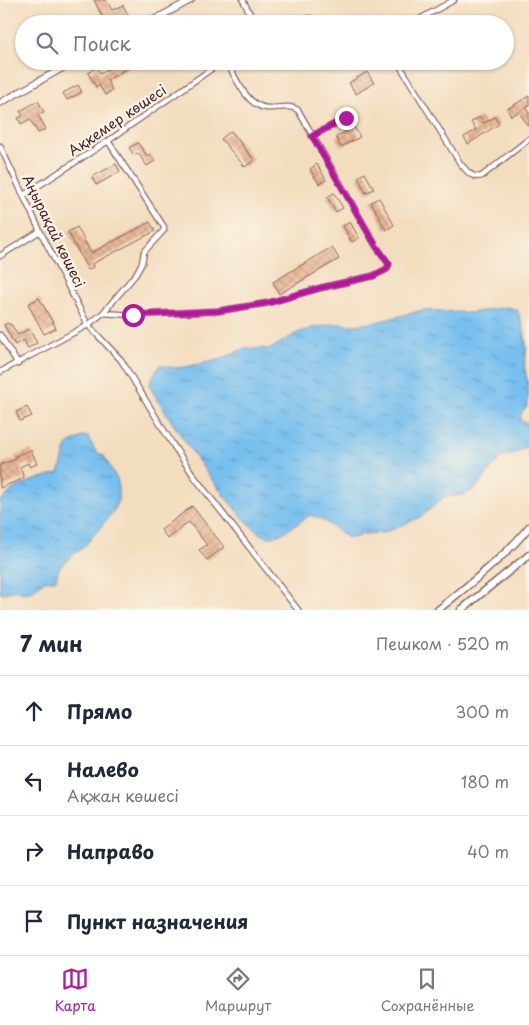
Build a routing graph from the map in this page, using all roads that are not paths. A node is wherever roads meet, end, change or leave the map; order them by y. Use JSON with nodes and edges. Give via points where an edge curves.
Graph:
{"nodes":[{"id":1,"x":192,"y":0,"type":"edge"},
{"id":2,"x":243,"y":0,"type":"edge"},
{"id":3,"x":454,"y":0,"type":"edge"},
{"id":4,"x":163,"y":15,"type":"edge"},
{"id":5,"x":250,"y":15,"type":"edge"},
{"id":6,"x":427,"y":15,"type":"edge"},
{"id":7,"x":59,"y":70,"type":"edge"},
{"id":8,"x":211,"y":70,"type":"edge"},
{"id":9,"x":230,"y":70,"type":"edge"},
{"id":10,"x":403,"y":70,"type":"edge"},
{"id":11,"x":0,"y":102,"type":"edge"},
{"id":12,"x":346,"y":118,"type":"dead end"},
{"id":13,"x":312,"y":136,"type":"junction"},
{"id":14,"x":529,"y":139,"type":"edge"},
{"id":15,"x":108,"y":141,"type":"junction"},
{"id":16,"x":0,"y":146,"type":"edge"},
{"id":17,"x":24,"y":195,"type":"junction"},
{"id":18,"x":40,"y":231,"type":"junction"},
{"id":19,"x":0,"y":256,"type":"edge"},
{"id":20,"x":103,"y":313,"type":"junction"},
{"id":21,"x":88,"y":325,"type":"junction"},
{"id":22,"x":0,"y":335,"type":"edge"},
{"id":23,"x":18,"y":364,"type":"junction"},
{"id":24,"x":0,"y":372,"type":"edge"},
{"id":25,"x":529,"y":527,"type":"edge"},
{"id":26,"x":529,"y":555,"type":"edge"},
{"id":27,"x":298,"y":610,"type":"edge"},
{"id":28,"x":438,"y":610,"type":"edge"},
{"id":29,"x":461,"y":610,"type":"edge"}],
"edges":[{"from":1,"to":4,"type":"street"},
{"from":2,"to":5,"type":"street"},
{"from":3,"to":6,"type":"street"},
{"from":7,"to":11,"type":"street"},
{"from":8,"to":15,"type":"street","name":"Ақкемер көшесі"},
{"from":9,"to":13,"type":"street","via":[[254,104],[266,108],[291,106],[298,110]]},
{"from":10,"to":14,"type":"street","via":[[460,163],[471,175],[482,176]]},
{"from":12,"to":13,"type":"street"},
{"from":13,"to":20,"type":"street","via":[[389,264],[387,269],[373,276],[268,303],[218,311],[133,315]]},
{"from":15,"to":17,"type":"street","name":"Ақкемер көшесі"},
{"from":15,"to":20,"type":"street","via":[[164,230],[144,252],[136,274]]},
{"from":16,"to":17,"type":"street","name":"Аңырақай көшесі"},
{"from":17,"to":18,"type":"street","name":"Аңырақай көшесі"},
{"from":18,"to":19,"type":"street"},
{"from":18,"to":21,"type":"street","name":"Аңырақай көшесі"},
{"from":20,"to":21,"type":"street"},
{"from":21,"to":23,"type":"street"},
{"from":21,"to":27,"type":"street","name":"Аңырақай көшесі","via":[[121,360],[196,479]]},
{"from":22,"to":23,"type":"street"},
{"from":23,"to":24,"type":"street"},
{"from":25,"to":28,"type":"main road","via":[[477,578]]},
{"from":26,"to":29,"type":"main road"}]}
